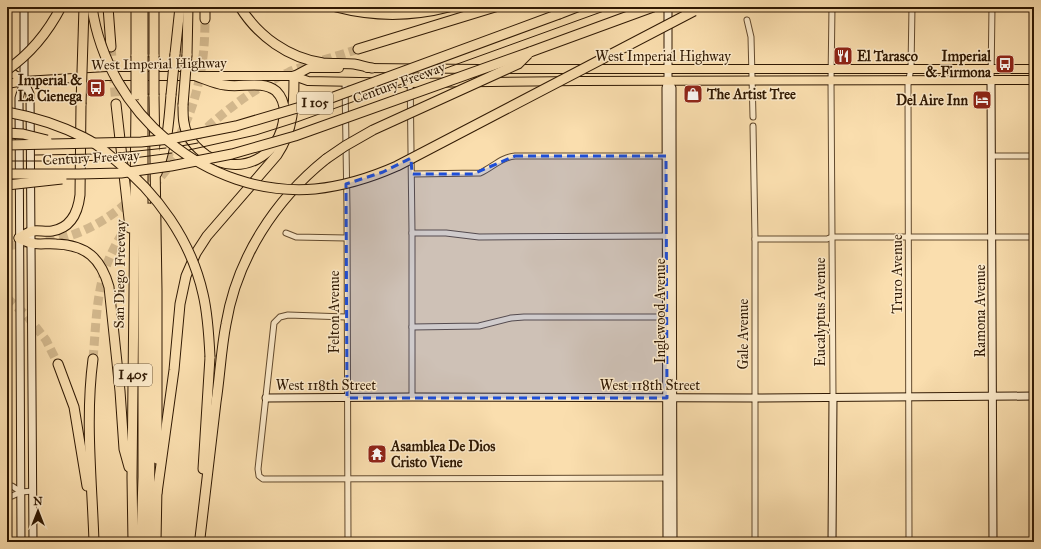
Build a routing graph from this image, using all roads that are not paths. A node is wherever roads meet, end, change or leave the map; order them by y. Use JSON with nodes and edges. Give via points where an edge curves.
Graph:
{"nodes":[{"id":1,"x":24,"y":7,"type":"edge"},
{"id":2,"x":61,"y":7,"type":"edge"},
{"id":3,"x":84,"y":7,"type":"edge"},
{"id":4,"x":92,"y":7,"type":"edge"},
{"id":5,"x":108,"y":7,"type":"edge"},
{"id":6,"x":136,"y":7,"type":"edge"},
{"id":7,"x":143,"y":7,"type":"edge"},
{"id":8,"x":154,"y":7,"type":"edge"},
{"id":9,"x":180,"y":7,"type":"edge"},
{"id":10,"x":188,"y":7,"type":"edge"},
{"id":11,"x":204,"y":7,"type":"edge"},
{"id":12,"x":240,"y":7,"type":"edge"},
{"id":13,"x":336,"y":7,"type":"edge"},
{"id":14,"x":449,"y":7,"type":"edge"},
{"id":15,"x":495,"y":7,"type":"edge"},
{"id":16,"x":577,"y":7,"type":"edge"},
{"id":17,"x":652,"y":7,"type":"edge"},
{"id":18,"x":668,"y":7,"type":"edge"},
{"id":19,"x":832,"y":7,"type":"edge"},
{"id":20,"x":912,"y":7,"type":"edge"},
{"id":21,"x":992,"y":7,"type":"edge"},
{"id":22,"x":697,"y":9,"type":"edge"},
{"id":23,"x":205,"y":19,"type":"tunnel mouth"},
{"id":24,"x":747,"y":20,"type":"dead end"},
{"id":25,"x":111,"y":47,"type":"tunnel mouth"},
{"id":26,"x":358,"y":49,"type":"tunnel mouth"},
{"id":27,"x":530,"y":52,"type":"junction"},
{"id":28,"x":140,"y":56,"type":"junction"},
{"id":29,"x":372,"y":68,"type":"junction"},
{"id":30,"x":911,"y":68,"type":"junction"},
{"id":31,"x":668,"y":69,"type":"junction"},
{"id":32,"x":752,"y":69,"type":"junction"},
{"id":33,"x":832,"y":69,"type":"junction"},
{"id":34,"x":991,"y":69,"type":"junction"},
{"id":35,"x":1034,"y":69,"type":"edge"},
{"id":36,"x":410,"y":70,"type":"junction"},
{"id":37,"x":7,"y":71,"type":"edge"},
{"id":38,"x":196,"y":76,"type":"junction"},
{"id":39,"x":294,"y":76,"type":"junction"},
{"id":40,"x":753,"y":80,"type":"junction"},
{"id":41,"x":909,"y":80,"type":"junction"},
{"id":42,"x":1034,"y":80,"type":"edge"},
{"id":43,"x":24,"y":81,"type":"junction"},
{"id":44,"x":668,"y":81,"type":"junction"},
{"id":45,"x":831,"y":81,"type":"junction"},
{"id":46,"x":991,"y":81,"type":"junction"},
{"id":47,"x":345,"y":82,"type":"junction"},
{"id":48,"x":410,"y":83,"type":"junction"},
{"id":49,"x":7,"y":84,"type":"edge"},
{"id":50,"x":140,"y":95,"type":"junction"},
{"id":51,"x":116,"y":104,"type":"tunnel mouth"},
{"id":52,"x":7,"y":112,"type":"edge"},
{"id":53,"x":753,"y":117,"type":"dead end"},
{"id":54,"x":753,"y":126,"type":"dead end"},
{"id":55,"x":7,"y":133,"type":"edge"},
{"id":56,"x":60,"y":144,"type":"junction"},
{"id":57,"x":7,"y":145,"type":"edge"},
{"id":58,"x":669,"y":156,"type":"junction"},
{"id":59,"x":992,"y":156,"type":"junction"},
{"id":60,"x":1034,"y":156,"type":"edge"},
{"id":61,"x":121,"y":173,"type":"junction"},
{"id":62,"x":7,"y":174,"type":"edge"},
{"id":63,"x":412,"y":174,"type":"junction"},
{"id":64,"x":155,"y":179,"type":"junction"},
{"id":65,"x":7,"y":185,"type":"edge"},
{"id":66,"x":31,"y":231,"type":"junction"},
{"id":67,"x":286,"y":233,"type":"dead end"},
{"id":68,"x":412,"y":233,"type":"junction"},
{"id":69,"x":670,"y":236,"type":"junction"},
{"id":70,"x":909,"y":236,"type":"junction"},
{"id":71,"x":832,"y":237,"type":"junction"},
{"id":72,"x":993,"y":237,"type":"junction"},
{"id":73,"x":1034,"y":237,"type":"edge"},
{"id":74,"x":19,"y":238,"type":"junction"},
{"id":75,"x":346,"y":238,"type":"junction"},
{"id":76,"x":755,"y":239,"type":"junction"},
{"id":77,"x":32,"y":244,"type":"junction"},
{"id":78,"x":134,"y":271,"type":"junction"},
{"id":79,"x":346,"y":317,"type":"junction"},
{"id":80,"x":670,"y":317,"type":"junction"},
{"id":81,"x":412,"y":327,"type":"junction"},
{"id":82,"x":93,"y":359,"type":"tunnel mouth"},
{"id":83,"x":58,"y":364,"type":"tunnel mouth"},
{"id":84,"x":909,"y":396,"type":"junction"},
{"id":85,"x":993,"y":396,"type":"junction"},
{"id":86,"x":1034,"y":396,"type":"edge"},
{"id":87,"x":412,"y":397,"type":"junction"},
{"id":88,"x":833,"y":397,"type":"junction"},
{"id":89,"x":266,"y":398,"type":"junction"},
{"id":90,"x":347,"y":398,"type":"junction"},
{"id":91,"x":670,"y":398,"type":"junction"},
{"id":92,"x":755,"y":398,"type":"junction"},
{"id":93,"x":132,"y":478,"type":"junction"},
{"id":94,"x":347,"y":478,"type":"junction"},
{"id":95,"x":670,"y":478,"type":"junction"},
{"id":96,"x":7,"y":486,"type":"edge"},
{"id":97,"x":21,"y":492,"type":"junction"},
{"id":98,"x":33,"y":492,"type":"junction"},
{"id":99,"x":157,"y":492,"type":"junction"},
{"id":100,"x":7,"y":496,"type":"edge"},
{"id":101,"x":93,"y":519,"type":"junction"},
{"id":102,"x":199,"y":540,"type":"edge"},
{"id":103,"x":21,"y":542,"type":"edge"},
{"id":104,"x":32,"y":542,"type":"edge"},
{"id":105,"x":94,"y":542,"type":"edge"},
{"id":106,"x":133,"y":542,"type":"edge"},
{"id":107,"x":141,"y":542,"type":"edge"},
{"id":108,"x":149,"y":542,"type":"edge"},
{"id":109,"x":156,"y":542,"type":"edge"},
{"id":110,"x":348,"y":542,"type":"edge"},
{"id":111,"x":667,"y":542,"type":"edge"},
{"id":112,"x":673,"y":542,"type":"edge"},
{"id":113,"x":755,"y":542,"type":"edge"},
{"id":114,"x":832,"y":542,"type":"edge"},
{"id":115,"x":909,"y":542,"type":"edge"},
{"id":116,"x":994,"y":542,"type":"edge"}],
"edges":[{"from":1,"to":43,"type":"main road"},
{"from":2,"to":37,"type":"highway","bridge":true,"via":[[37,44]]},
{"from":3,"to":66,"type":"highway","bridge":true,"via":[[79,204],[75,216],[66,225],[51,232]]},
{"from":4,"to":22,"type":"highway","bridge":true,"via":[[101,46],[116,79],[143,117],[164,138],[191,158],[230,177],[271,187],[304,189],[356,182],[397,166]]},
{"from":5,"to":25,"type":"highway"},
{"from":6,"to":28,"type":"highway","name":"San Diego Freeway","number":"I 405"},
{"from":7,"to":28,"type":"highway"},
{"from":8,"to":64,"type":"highway","number":"I 405","bridge":true},
{"from":9,"to":64,"type":"highway","bridge":true,"via":[[163,158]]},
{"from":10,"to":38,"type":"highway","bridge":true,"via":[[183,105],[184,124],[190,140],[204,154],[220,163],[238,165],[255,160],[272,148],[283,125],[285,108],[275,91],[260,86],[225,86]]},
{"from":11,"to":23,"type":"highway"},
{"from":12,"to":29,"type":"highway","via":[[259,31],[291,53],[312,61]]},
{"from":13,"to":14,"type":"highway","via":[[361,13],[390,15]]},
{"from":15,"to":26,"type":"highway"},
{"from":16,"to":56,"type":"highway","name":"Century Freeway","number":"I 105","bridge":true,"via":[[331,98],[236,126],[141,142]]},
{"from":17,"to":27,"type":"highway","name":"Century Freeway","number":"I 105"},
{"from":18,"to":31,"type":"main road","name":"Inglewood Avenue"},
{"from":19,"to":33,"type":"street","name":"Eucalyptus Avenue"},
{"from":20,"to":30,"type":"street","name":"Truro Avenue"},
{"from":21,"to":34,"type":"street"},
{"from":24,"to":32,"type":"street","via":[[751,37]]},
{"from":27,"to":61,"type":"highway","name":"Century Freeway","number":"I 105","bridge":true,"via":[[278,141],[214,158]]},
{"from":27,"to":102,"type":"highway","bridge":true,"via":[[518,64],[431,102],[359,137],[334,153],[299,183],[268,220],[244,265],[229,310]]},
{"from":28,"to":50,"type":"highway","name":"San Diego Freeway","number":"I 405","bridge":true},
{"from":29,"to":36,"type":"main road","name":"West Imperial Highway"},
{"from":29,"to":39,"type":"main road","name":"West Imperial Highway","via":[[309,68]]},
{"from":30,"to":33,"type":"main road","name":"West Imperial Highway"},
{"from":30,"to":34,"type":"main road","name":"West Imperial Highway"},
{"from":30,"to":41,"type":"street","name":"Truro Avenue"},
{"from":31,"to":32,"type":"main road","name":"West Imperial Highway"},
{"from":31,"to":36,"type":"main road","name":"West Imperial Highway"},
{"from":31,"to":44,"type":"main road","name":"Inglewood Avenue"},
{"from":32,"to":33,"type":"main road","name":"West Imperial Highway"},
{"from":32,"to":40,"type":"street"},
{"from":33,"to":45,"type":"street","name":"Eucalyptus Avenue"},
{"from":34,"to":35,"type":"main road","name":"West Imperial Highway"},
{"from":34,"to":46,"type":"street"},
{"from":36,"to":48,"type":"street"},
{"from":37,"to":43,"type":"main road"},
{"from":38,"to":39,"type":"main road","name":"West Imperial Highway"},
{"from":38,"to":43,"type":"main road","name":"West Imperial Highway","via":[[107,76]]},
{"from":39,"to":47,"type":"main road","name":"West Imperial Highway","via":[[308,81]]},
{"from":39,"to":99,"type":"highway","via":[[293,116],[285,142],[277,155],[207,236],[186,276],[180,304],[174,370]]},
{"from":40,"to":44,"type":"main road","name":"West Imperial Highway"},
{"from":40,"to":45,"type":"main road","name":"West Imperial Highway"},
{"from":40,"to":53,"type":"street"},
{"from":41,"to":45,"type":"main road","name":"West Imperial Highway"},
{"from":41,"to":46,"type":"main road","name":"West Imperial Highway"},
{"from":41,"to":70,"type":"street","name":"Truro Avenue"},
{"from":42,"to":46,"type":"main road","name":"West Imperial Highway"},
{"from":43,"to":49,"type":"main road","name":"West Imperial Highway"},
{"from":43,"to":66,"type":"main road","via":[[30,94]]},
{"from":43,"to":74,"type":"main road","via":[[19,95]]},
{"from":44,"to":48,"type":"main road","name":"West Imperial Highway"},
{"from":44,"to":58,"type":"main road","name":"Inglewood Avenue","via":[[672,88]]},
{"from":45,"to":71,"type":"street","name":"Eucalyptus Avenue"},
{"from":46,"to":59,"type":"main road","name":"Ramona Avenue"},
{"from":47,"to":48,"type":"main road","name":"West Imperial Highway"},
{"from":47,"to":75,"type":"street","name":"Felton Avenue"},
{"from":48,"to":63,"type":"street"},
{"from":50,"to":78,"type":"highway","name":"San Diego Freeway","number":"I 405"},
{"from":50,"to":107,"type":"highway","via":[[143,477]]},
{"from":51,"to":78,"type":"highway"},
{"from":52,"to":102,"type":"highway","bridge":true,"via":[[44,120],[86,138],[100,147],[153,195],[177,229],[188,252],[202,292],[210,357]]},
{"from":54,"to":76,"type":"street","name":"Gale Avenue"},
{"from":55,"to":56,"type":"highway","bridge":true,"via":[[23,134]]},
{"from":56,"to":57,"type":"highway","name":"Century Freeway","number":"I 105","bridge":true},
{"from":58,"to":63,"type":"street","via":[[515,156],[505,158],[480,173]]},
{"from":58,"to":69,"type":"main road","name":"Inglewood Avenue"},
{"from":59,"to":60,"type":"street"},
{"from":59,"to":72,"type":"main road","name":"Ramona Avenue"},
{"from":61,"to":62,"type":"highway","name":"Century Freeway","number":"I 105","bridge":true},
{"from":61,"to":65,"type":"highway","bridge":true},
{"from":63,"to":68,"type":"street"},
{"from":64,"to":99,"type":"highway","number":"I 405"},
{"from":64,"to":108,"type":"highway","via":[[149,195]]},
{"from":66,"to":74,"type":"highway"},
{"from":66,"to":77,"type":"main road"},
{"from":67,"to":75,"type":"street","via":[[296,237]]},
{"from":68,"to":69,"type":"street","via":[[446,233],[479,237]]},
{"from":68,"to":81,"type":"street"},
{"from":69,"to":80,"type":"main road","name":"Inglewood Avenue"},
{"from":70,"to":71,"type":"street"},
{"from":70,"to":72,"type":"street"},
{"from":70,"to":84,"type":"street","name":"Truro Avenue"},
{"from":71,"to":76,"type":"street"},
{"from":71,"to":88,"type":"street","name":"Eucalyptus Avenue"},
{"from":72,"to":73,"type":"street"},
{"from":72,"to":85,"type":"main road","name":"Ramona Avenue"},
{"from":74,"to":77,"type":"highway"},
{"from":74,"to":97,"type":"main road"},
{"from":75,"to":79,"type":"street","name":"Felton Avenue"},
{"from":76,"to":92,"type":"street","name":"Gale Avenue"},
{"from":77,"to":93,"type":"highway","via":[[60,244],[84,250],[95,258],[107,279],[124,449]]},
{"from":77,"to":98,"type":"main road"},
{"from":78,"to":93,"type":"highway","name":"San Diego Freeway","number":"I 405"},
{"from":79,"to":89,"type":"street","via":[[288,315],[277,319],[273,329]]},
{"from":79,"to":90,"type":"street","name":"Felton Avenue"},
{"from":80,"to":81,"type":"street","via":[[524,317],[479,326]]},
{"from":80,"to":91,"type":"main road","name":"Inglewood Avenue"},
{"from":81,"to":87,"type":"street"},
{"from":82,"to":101,"type":"highway","via":[[90,398]]},
{"from":83,"to":101,"type":"highway","via":[[74,406]]},
{"from":84,"to":85,"type":"main road","name":"West 118th Street"},
{"from":84,"to":88,"type":"main road","name":"West 118th Street"},
{"from":84,"to":115,"type":"street","name":"Truro Avenue"},
{"from":85,"to":86,"type":"main road","name":"West 118th Street"},
{"from":85,"to":116,"type":"main road","name":"Ramona Avenue"},
{"from":87,"to":90,"type":"main road","name":"West 118th Street"},
{"from":87,"to":91,"type":"main road","name":"West 118th Street"},
{"from":88,"to":92,"type":"main road","name":"West 118th Street"},
{"from":88,"to":114,"type":"main road","name":"Eucalyptus Avenue"},
{"from":89,"to":90,"type":"main road","name":"West 118th Street"},
{"from":89,"to":94,"type":"street","via":[[259,476],[268,480]]},
{"from":90,"to":94,"type":"street","name":"Felton Avenue"},
{"from":91,"to":92,"type":"main road","name":"West 118th Street"},
{"from":91,"to":95,"type":"main road","name":"Inglewood Avenue"},
{"from":92,"to":113,"type":"street","name":"Gale Avenue"},
{"from":93,"to":106,"type":"highway","name":"San Diego Freeway","number":"I 405"},
{"from":94,"to":95,"type":"street"},
{"from":94,"to":110,"type":"street","name":"Felton Avenue"},
{"from":95,"to":111,"type":"main road","name":"Inglewood Avenue"},
{"from":95,"to":112,"type":"main road","name":"Inglewood Avenue"},
{"from":96,"to":97,"type":"street"},
{"from":97,"to":98,"type":"street"},
{"from":97,"to":100,"type":"street"},
{"from":97,"to":103,"type":"main road"},
{"from":98,"to":104,"type":"main road"},
{"from":99,"to":109,"type":"highway","number":"I 405"},
{"from":101,"to":105,"type":"highway"}]}
